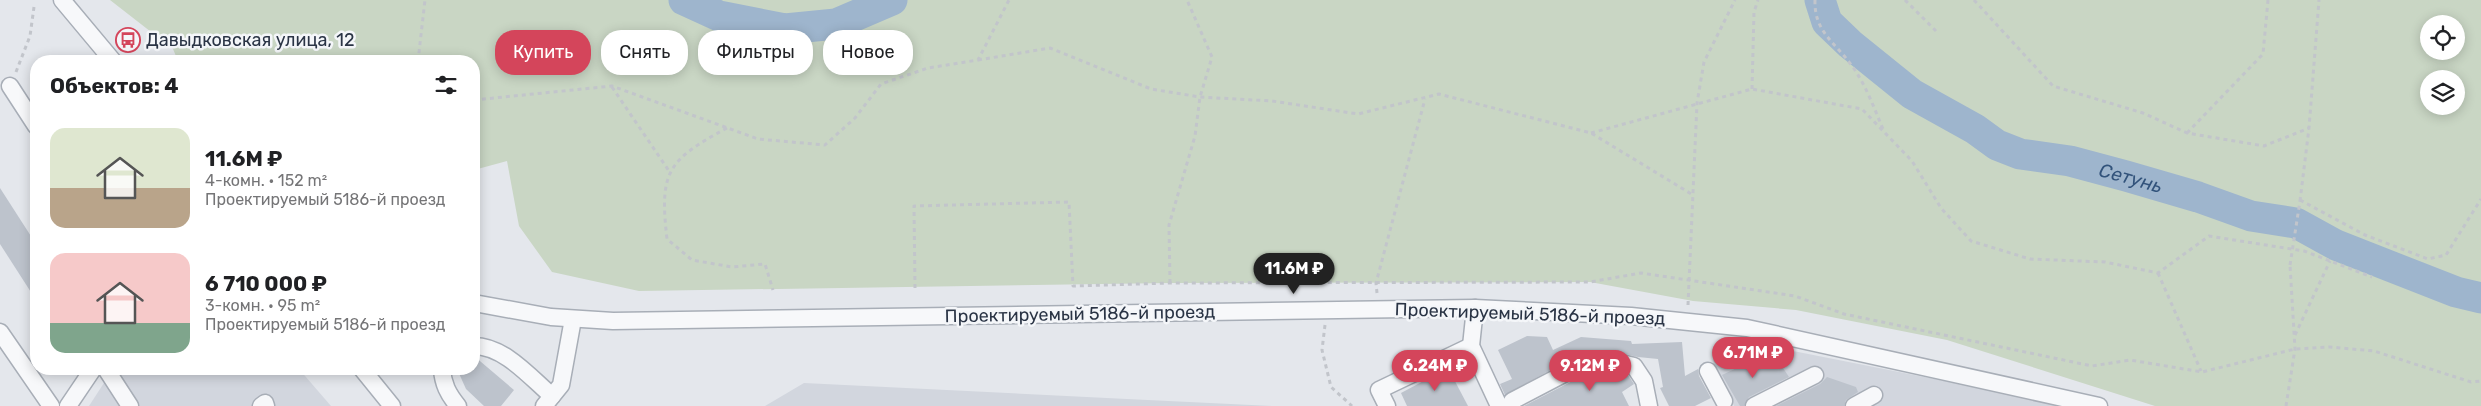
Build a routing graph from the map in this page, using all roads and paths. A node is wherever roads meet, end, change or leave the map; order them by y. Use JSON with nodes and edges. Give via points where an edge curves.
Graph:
{"nodes":[{"id":1,"x":62,"y":0,"type":"edge"},
{"id":2,"x":425,"y":0,"type":"edge"},
{"id":3,"x":1009,"y":0,"type":"edge"},
{"id":4,"x":1187,"y":0,"type":"edge"},
{"id":5,"x":1735,"y":0,"type":"edge"},
{"id":6,"x":1758,"y":0,"type":"edge"},
{"id":7,"x":1815,"y":0,"type":"edge"},
{"id":8,"x":1905,"y":0,"type":"edge"},
{"id":9,"x":1974,"y":0,"type":"edge"},
{"id":10,"x":2268,"y":0,"type":"edge"},
{"id":11,"x":2319,"y":0,"type":"edge"},
{"id":12,"x":34,"y":7,"type":"dead end"},
{"id":13,"x":1936,"y":31,"type":"dead end"},
{"id":14,"x":108,"y":55,"type":"edge"},
{"id":15,"x":419,"y":55,"type":"edge"},
{"id":16,"x":978,"y":60,"type":"junction"},
{"id":17,"x":10,"y":86,"type":"joint"},
{"id":18,"x":612,"y":86,"type":"junction"},
{"id":19,"x":1752,"y":89,"type":"junction"},
{"id":20,"x":1200,"y":97,"type":"junction"},
{"id":21,"x":480,"y":99,"type":"edge"},
{"id":22,"x":1426,"y":99,"type":"junction"},
{"id":23,"x":1697,"y":103,"type":"junction"},
{"id":24,"x":30,"y":117,"type":"edge"},
{"id":25,"x":728,"y":128,"type":"junction"},
{"id":26,"x":2309,"y":128,"type":"junction"},
{"id":27,"x":1884,"y":132,"type":"junction"},
{"id":28,"x":1591,"y":133,"type":"junction"},
{"id":29,"x":2187,"y":133,"type":"junction"},
{"id":30,"x":669,"y":171,"type":"junction"},
{"id":31,"x":1692,"y":194,"type":"junction"},
{"id":32,"x":2481,"y":199,"type":"edge"},
{"id":33,"x":2300,"y":200,"type":"junction"},
{"id":34,"x":2330,"y":261,"type":"junction"},
{"id":35,"x":2158,"y":274,"type":"junction"},
{"id":36,"x":2372,"y":277,"type":"dead end"},
{"id":37,"x":1688,"y":281,"type":"junction"},
{"id":38,"x":1376,"y":282,"type":"junction"},
{"id":39,"x":1170,"y":283,"type":"junction"},
{"id":40,"x":915,"y":288,"type":"dead end"},
{"id":41,"x":773,"y":290,"type":"dead end"},
{"id":42,"x":480,"y":304,"type":"edge"},
{"id":43,"x":1475,"y":308,"type":"junction"},
{"id":44,"x":1378,"y":309,"type":"junction"},
{"id":45,"x":1326,"y":310,"type":"junction"},
{"id":46,"x":573,"y":319,"type":"junction"},
{"id":47,"x":1688,"y":321,"type":"junction"},
{"id":48,"x":0,"y":332,"type":"edge"},
{"id":49,"x":2294,"y":337,"type":"junction"},
{"id":50,"x":480,"y":346,"type":"edge"},
{"id":51,"x":1471,"y":346,"type":"junction"},
{"id":52,"x":2295,"y":349,"type":"junction"},
{"id":53,"x":1708,"y":371,"type":"dead end"},
{"id":54,"x":2202,"y":372,"type":"junction"},
{"id":55,"x":89,"y":375,"type":"edge"},
{"id":56,"x":110,"y":375,"type":"edge"},
{"id":57,"x":367,"y":375,"type":"edge"},
{"id":58,"x":442,"y":375,"type":"edge"},
{"id":59,"x":1815,"y":375,"type":"dead end"},
{"id":60,"x":2481,"y":381,"type":"edge"},
{"id":61,"x":1874,"y":395,"type":"dead end"},
{"id":62,"x":548,"y":401,"type":"edge"},
{"id":63,"x":1505,"y":404,"type":"edge"},
{"id":64,"x":1721,"y":404,"type":"edge"},
{"id":65,"x":51,"y":406,"type":"edge"},
{"id":66,"x":68,"y":406,"type":"edge"},
{"id":67,"x":130,"y":406,"type":"edge"},
{"id":68,"x":261,"y":406,"type":"edge"},
{"id":69,"x":266,"y":406,"type":"edge"},
{"id":70,"x":392,"y":406,"type":"edge"},
{"id":71,"x":458,"y":406,"type":"edge"},
{"id":72,"x":1352,"y":406,"type":"edge"},
{"id":73,"x":1387,"y":406,"type":"edge"},
{"id":74,"x":1649,"y":406,"type":"edge"},
{"id":75,"x":1754,"y":406,"type":"edge"},
{"id":76,"x":1854,"y":406,"type":"edge"},
{"id":77,"x":2099,"y":406,"type":"edge"},
{"id":78,"x":2286,"y":406,"type":"edge"}],
"edges":[{"from":1,"to":14,"type":"street"},
{"from":2,"to":15,"type":"path"},
{"from":3,"to":16,"type":"path"},
{"from":4,"to":20,"type":"path","via":[[1212,57]]},
{"from":5,"to":23,"type":"path","via":[[1704,62]]},
{"from":6,"to":19,"type":"path","via":[[1754,12]]},
{"from":7,"to":27,"type":"path","via":[[1814,9],[1820,29],[1852,66],[1870,96]]},
{"from":8,"to":13,"type":"path"},
{"from":9,"to":29,"type":"path","via":[[2053,86],[2143,113]]},
{"from":10,"to":29,"type":"path","via":[[2262,54]]},
{"from":11,"to":26,"type":"path"},
{"from":12,"to":17,"type":"path","via":[[30,36]]},
{"from":16,"to":20,"type":"path","via":[[1050,48],[1151,89]]},
{"from":16,"to":25,"type":"path","via":[[928,68],[882,84],[855,118],[825,145],[758,139]]},
{"from":17,"to":24,"type":"street"},
{"from":18,"to":21,"type":"path"},
{"from":18,"to":25,"type":"path"},
{"from":18,"to":30,"type":"path"},
{"from":19,"to":23,"type":"path"},
{"from":19,"to":27,"type":"path","via":[[1862,109]]},
{"from":20,"to":22,"type":"path","via":[[1272,101],[1358,114]]},
{"from":20,"to":39,"type":"path","via":[[1195,136],[1169,225]]},
{"from":22,"to":28,"type":"path","via":[[1438,94]]},
{"from":22,"to":38,"type":"path"},
{"from":23,"to":28,"type":"path"},
{"from":23,"to":31,"type":"path"},
{"from":25,"to":30,"type":"path","via":[[692,147]]},
{"from":26,"to":29,"type":"path","via":[[2264,146]]},
{"from":26,"to":33,"type":"path"},
{"from":27,"to":35,"type":"path","via":[[1912,161],[1941,208],[1971,241],[2030,259],[2105,262]]},
{"from":28,"to":31,"type":"path"},
{"from":30,"to":41,"type":"path","via":[[663,203],[667,239],[692,260],[732,267],[765,264]]},
{"from":31,"to":37,"type":"path"},
{"from":32,"to":33,"type":"path","via":[[2446,255],[2428,259],[2365,235]]},
{"from":33,"to":49,"type":"path","bridge":true,"via":[[2290,265]]},
{"from":34,"to":35,"type":"path","via":[[2304,251],[2210,236]]},
{"from":34,"to":36,"type":"path"},
{"from":34,"to":49,"type":"path"},
{"from":35,"to":54,"type":"path"},
{"from":37,"to":38,"type":"path","via":[[1641,273],[1590,282]]},
{"from":37,"to":47,"type":"path"},
{"from":37,"to":54,"type":"path","via":[[1795,296],[1844,314],[2092,366],[2130,360]]},
{"from":38,"to":39,"type":"path"},
{"from":38,"to":44,"type":"path"},
{"from":39,"to":40,"type":"path","via":[[1073,286],[1068,202],[914,206]]},
{"from":42,"to":46,"type":"street","name":"Проектируемый 5186-й проезд"},
{"from":43,"to":44,"type":"street","name":"Проектируемый 5186-й проезд"},
{"from":43,"to":47,"type":"street","name":"Проектируемый 5186-й проезд"},
{"from":43,"to":51,"type":"street"},
{"from":44,"to":45,"type":"street","name":"Проектируемый 5186-й проезд"},
{"from":45,"to":46,"type":"street","name":"Проектируемый 5186-й проезд","via":[[613,322]]},
{"from":45,"to":72,"type":"path","via":[[1322,350],[1331,387]]},
{"from":46,"to":62,"type":"street","via":[[561,385]]},
{"from":47,"to":77,"type":"street","name":"Проектируемый 5186-й проезд","via":[[1747,328]]},
{"from":48,"to":65,"type":"street"},
{"from":49,"to":52,"type":"path"},
{"from":50,"to":62,"type":"street","via":[[501,353]]},
{"from":51,"to":63,"type":"street"},
{"from":51,"to":73,"type":"street","via":[[1379,390]]},
{"from":52,"to":54,"type":"path"},
{"from":52,"to":60,"type":"path","via":[[2330,347],[2374,351],[2471,382]]},
{"from":52,"to":78,"type":"path"},
{"from":53,"to":64,"type":"street"},
{"from":55,"to":66,"type":"street"},
{"from":56,"to":67,"type":"street"},
{"from":57,"to":70,"type":"street"},
{"from":58,"to":71,"type":"street","via":[[450,397]]},
{"from":59,"to":75,"type":"street"},
{"from":61,"to":76,"type":"street"},
{"from":63,"to":74,"type":"street","via":[[1581,365],[1609,360],[1634,366],[1644,381]]},
{"from":68,"to":69,"type":"street"}]}
